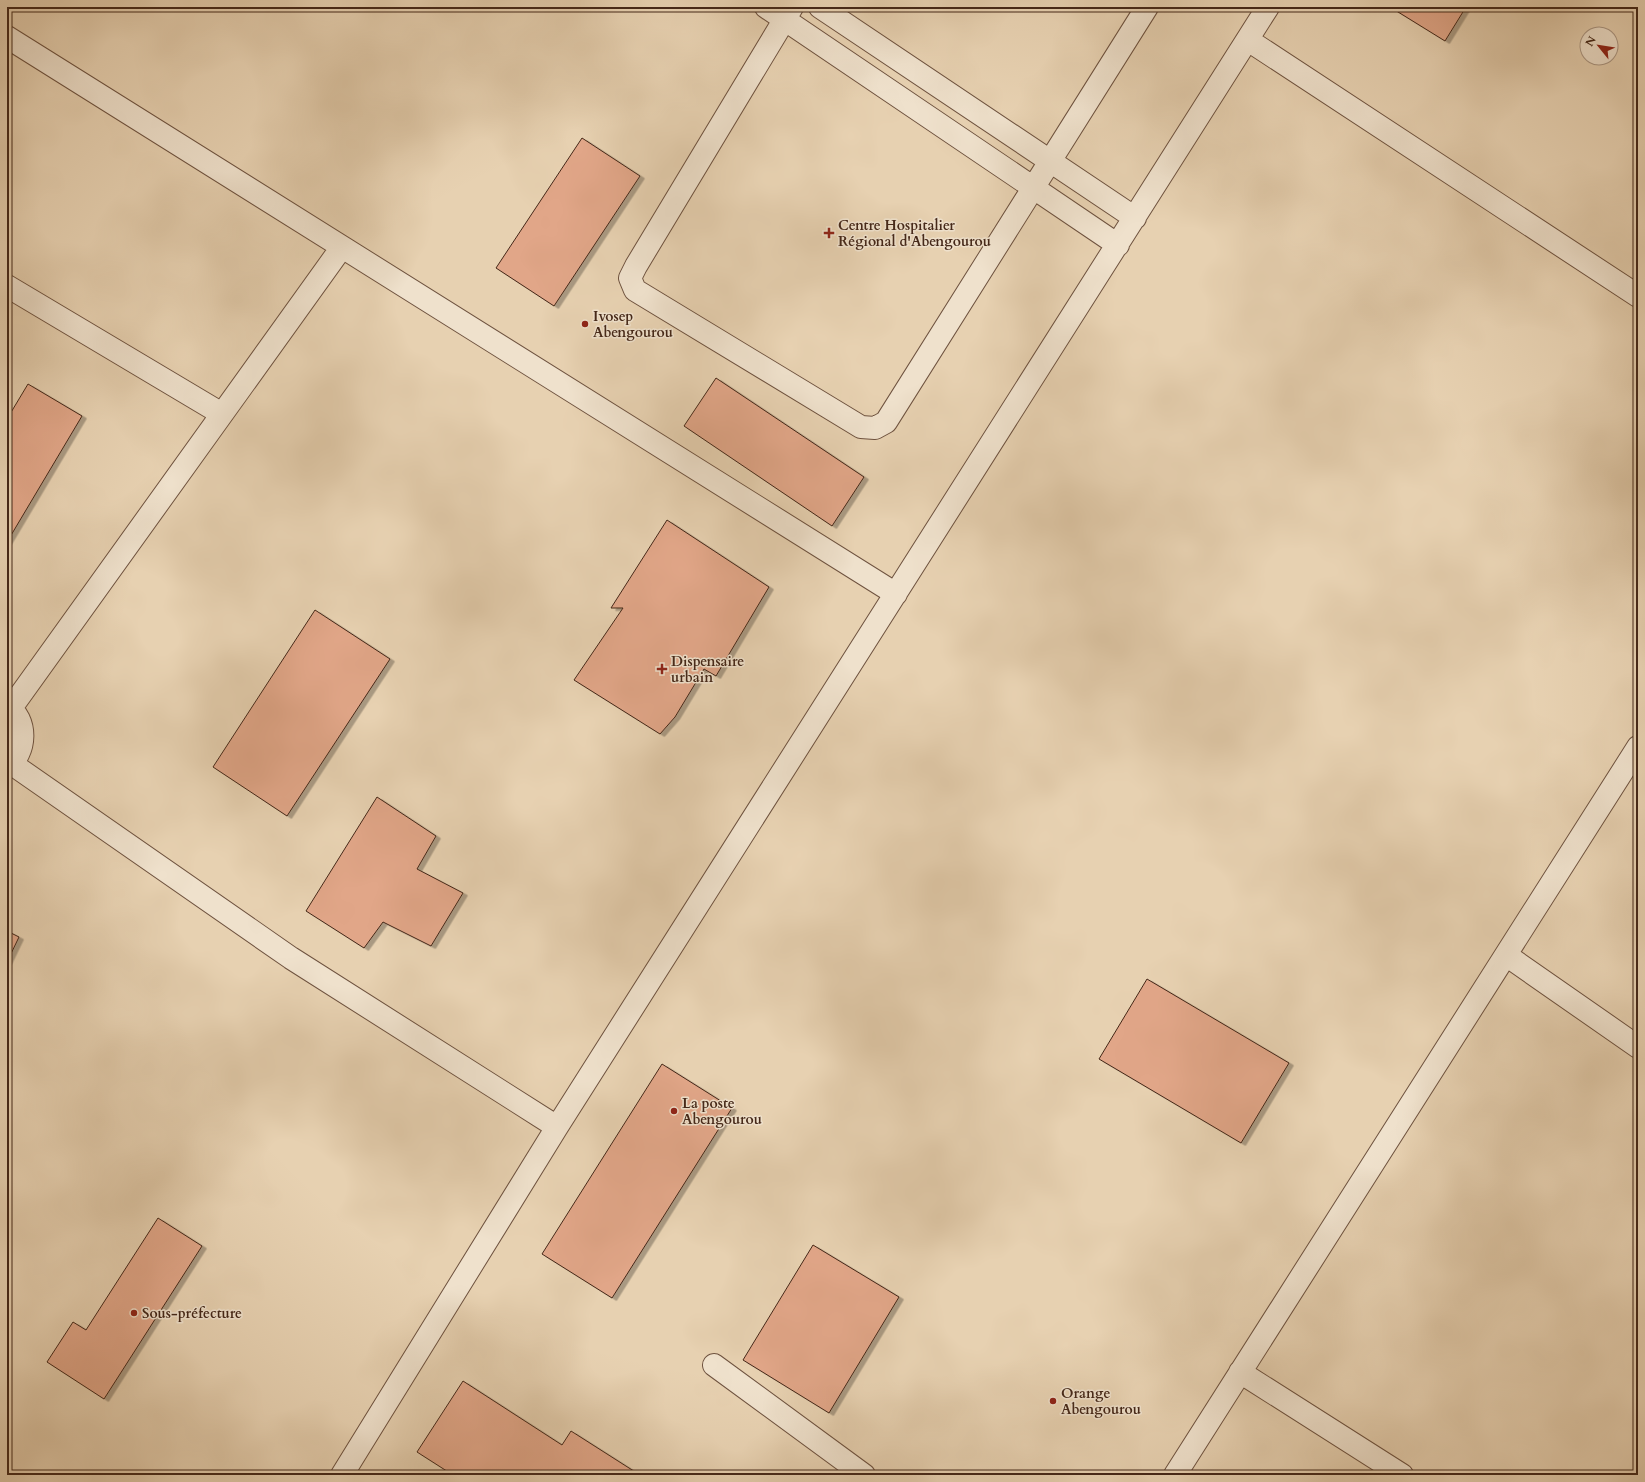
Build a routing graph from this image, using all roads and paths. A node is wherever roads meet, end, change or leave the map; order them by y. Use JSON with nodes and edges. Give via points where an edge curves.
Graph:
{"nodes":[{"id":1,"x":820,"y":7,"type":"edge"},
{"id":2,"x":1147,"y":7,"type":"edge"},
{"id":3,"x":1268,"y":7,"type":"edge"},
{"id":4,"x":781,"y":11,"type":"edge"},
{"id":5,"x":7,"y":37,"type":"edge"},
{"id":6,"x":1248,"y":40,"type":"junction"},
{"id":7,"x":1051,"y":162,"type":"junction"},
{"id":8,"x":1034,"y":188,"type":"junction"},
{"id":9,"x":1135,"y":218,"type":"junction"},
{"id":10,"x":1118,"y":245,"type":"junction"},
{"id":11,"x":342,"y":247,"type":"junction"},
{"id":12,"x":7,"y":286,"type":"edge"},
{"id":13,"x":1638,"y":296,"type":"edge"},
{"id":14,"x":222,"y":414,"type":"junction"},
{"id":15,"x":896,"y":594,"type":"junction"},
{"id":16,"x":9,"y":707,"type":"edge"},
{"id":17,"x":1638,"y":747,"type":"edge"},
{"id":18,"x":10,"y":765,"type":"edge"},
{"id":19,"x":1506,"y":955,"type":"junction"},
{"id":20,"x":1638,"y":1047,"type":"edge"},
{"id":21,"x":557,"y":1127,"type":"junction"},
{"id":22,"x":714,"y":1365,"type":"dead end"},
{"id":23,"x":1240,"y":1372,"type":"junction"},
{"id":24,"x":342,"y":1475,"type":"edge"},
{"id":25,"x":864,"y":1475,"type":"edge"},
{"id":26,"x":1175,"y":1475,"type":"edge"},
{"id":27,"x":1402,"y":1475,"type":"edge"}],
"edges":[{"from":1,"to":7,"type":"street"},
{"from":2,"to":7,"type":"street"},
{"from":3,"to":6,"type":"street"},
{"from":4,"to":8,"type":"street"},
{"from":4,"to":8,"type":"street","via":[[636,266],[630,278],[635,290],[861,427],[875,428],[886,422]]},
{"from":5,"to":11,"type":"street"},
{"from":6,"to":9,"type":"street"},
{"from":6,"to":13,"type":"street"},
{"from":7,"to":8,"type":"street"},
{"from":7,"to":9,"type":"street"},
{"from":8,"to":10,"type":"street"},
{"from":9,"to":10,"type":"street"},
{"from":10,"to":15,"type":"street"},
{"from":11,"to":14,"type":"street"},
{"from":11,"to":15,"type":"street"},
{"from":12,"to":14,"type":"street"},
{"from":14,"to":16,"type":"street"},
{"from":15,"to":21,"type":"street"},
{"from":16,"to":18,"type":"street","via":[[21,724],[23,741],[19,754]]},
{"from":17,"to":19,"type":"street"},
{"from":18,"to":21,"type":"street","via":[[291,958]]},
{"from":19,"to":20,"type":"street"},
{"from":19,"to":23,"type":"street"},
{"from":21,"to":24,"type":"street"},
{"from":22,"to":25,"type":"street"},
{"from":23,"to":26,"type":"street"},
{"from":23,"to":27,"type":"street"}]}
